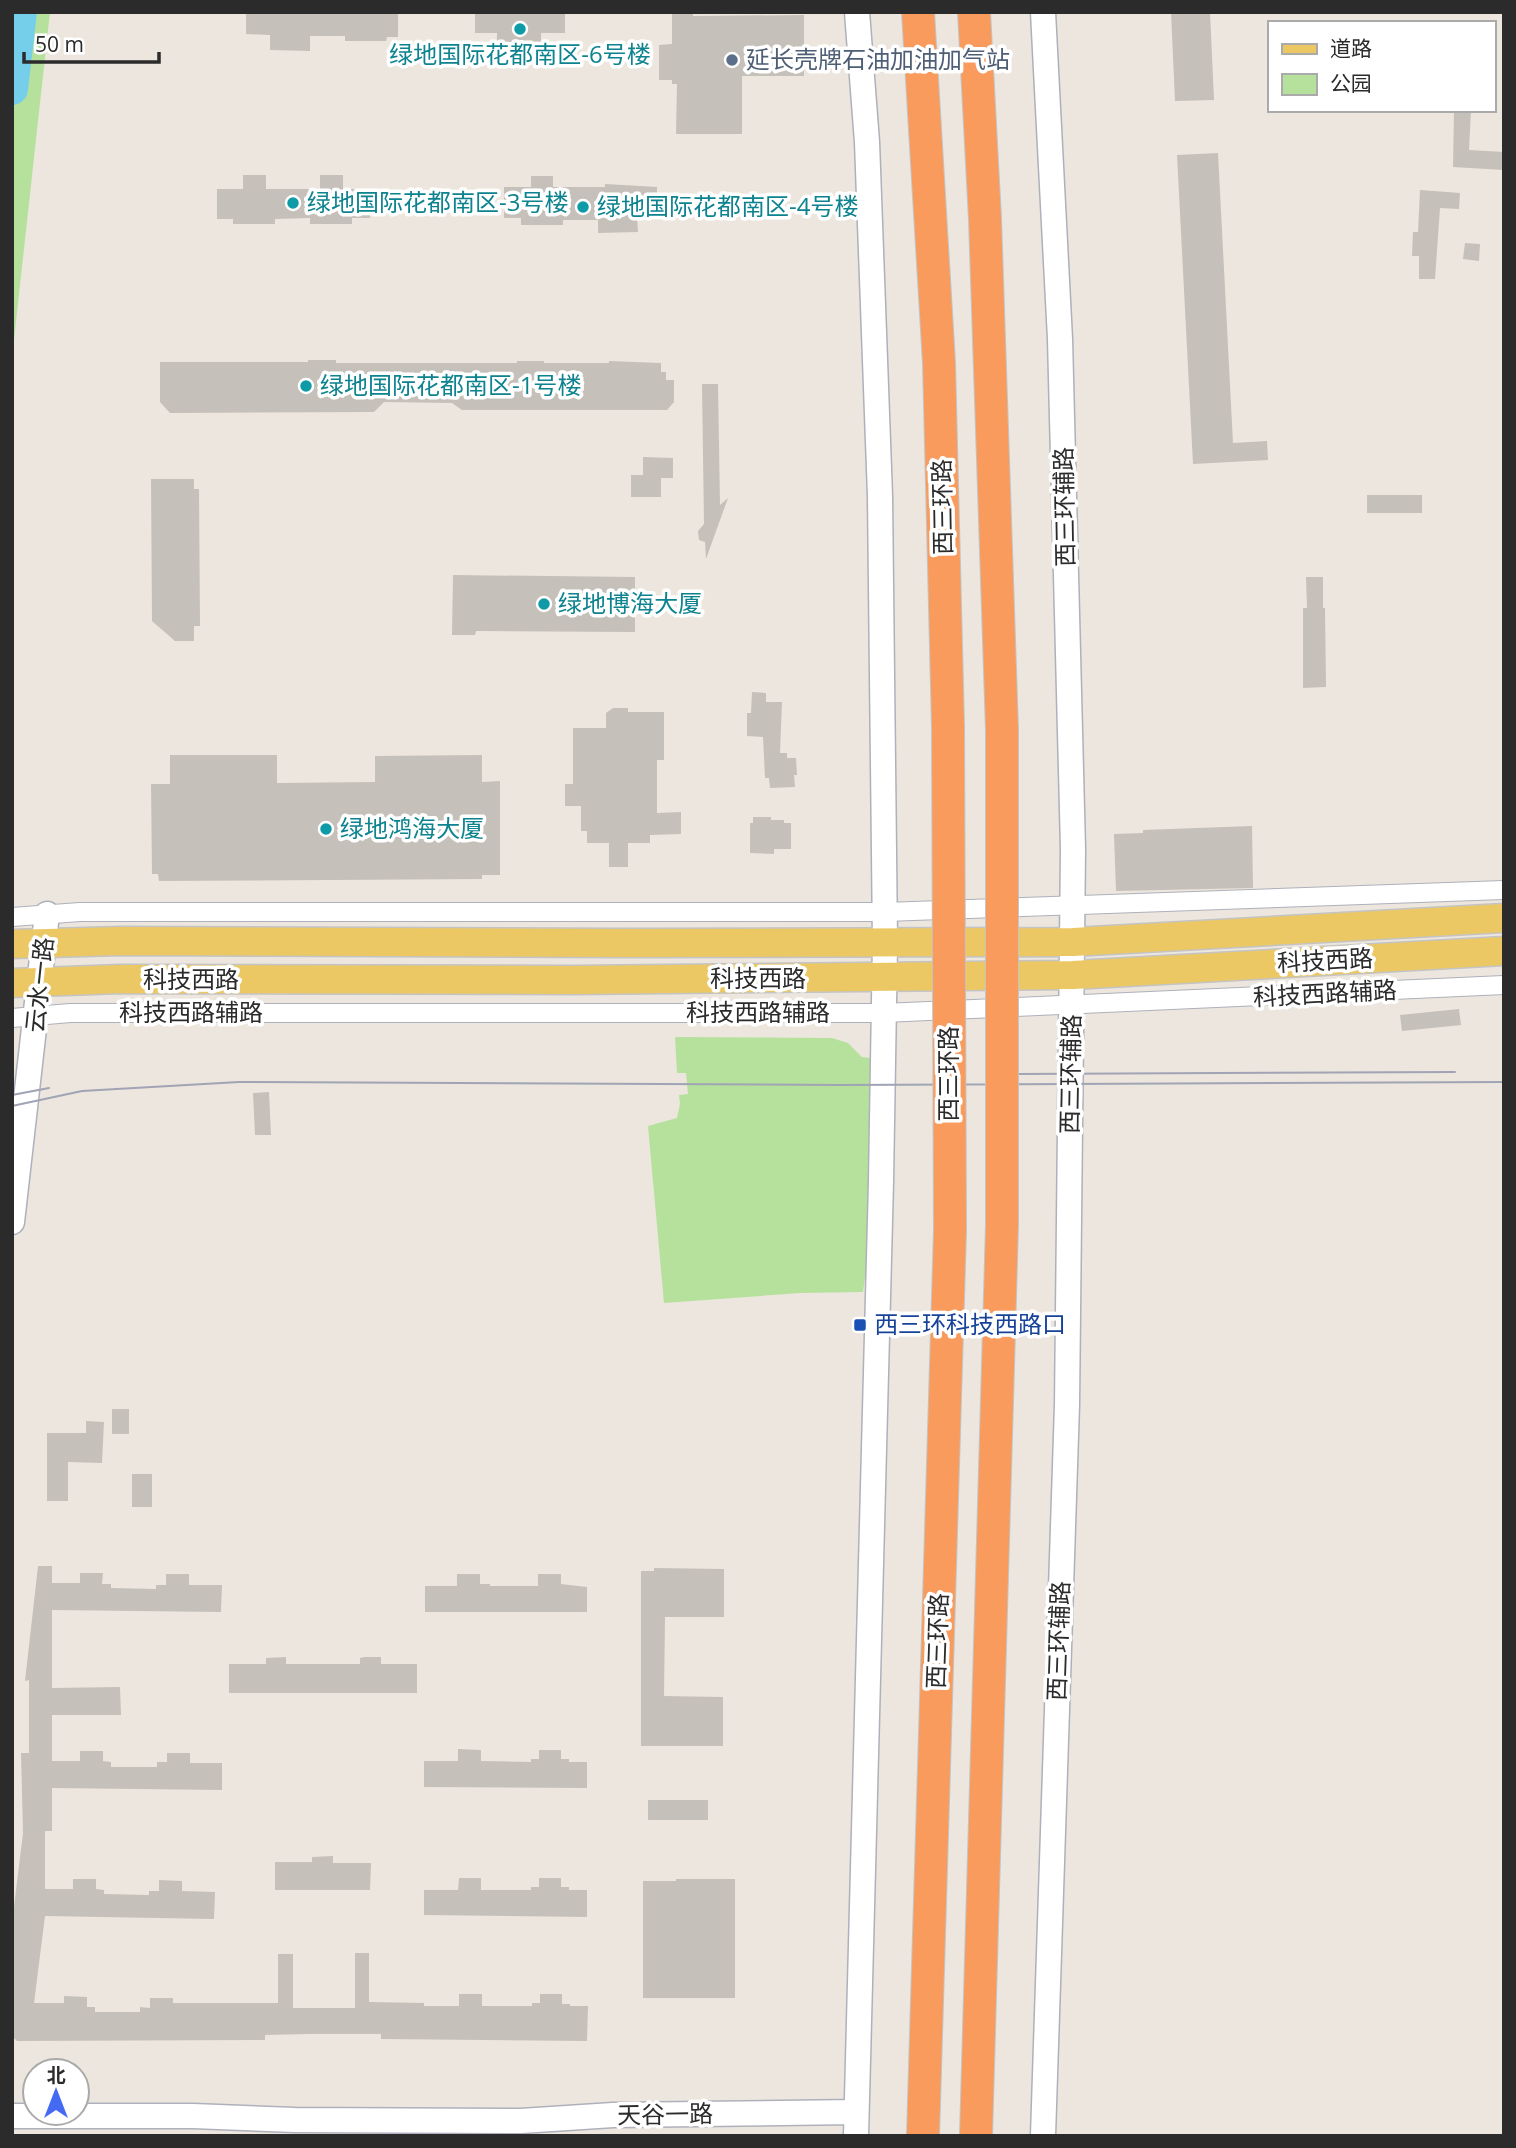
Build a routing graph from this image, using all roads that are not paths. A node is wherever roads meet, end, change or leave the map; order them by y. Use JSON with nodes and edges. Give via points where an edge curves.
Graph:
{"nodes":[{"id":1,"x":858,"y":12,"type":"edge"},
{"id":2,"x":918,"y":12,"type":"edge"},
{"id":3,"x":974,"y":12,"type":"edge"},
{"id":4,"x":1043,"y":12,"type":"edge"},
{"id":5,"x":1504,"y":890,"type":"edge"},
{"id":6,"x":1073,"y":905,"type":"junction"},
{"id":7,"x":885,"y":912,"type":"junction"},
{"id":8,"x":47,"y":914,"type":"junction"},
{"id":9,"x":12,"y":917,"type":"edge"},
{"id":10,"x":1504,"y":918,"type":"edge"},
{"id":11,"x":885,"y":942,"type":"junction"},
{"id":12,"x":1073,"y":942,"type":"junction"},
{"id":13,"x":44,"y":943,"type":"junction"},
{"id":14,"x":12,"y":944,"type":"edge"},
{"id":15,"x":1504,"y":951,"type":"edge"},
{"id":16,"x":1073,"y":975,"type":"junction"},
{"id":17,"x":885,"y":978,"type":"junction"},
{"id":18,"x":26,"y":983,"type":"edge"},
{"id":19,"x":1504,"y":985,"type":"edge"},
{"id":20,"x":1072,"y":1006,"type":"junction"},
{"id":21,"x":884,"y":1013,"type":"junction"},
{"id":22,"x":24,"y":1017,"type":"edge"},
{"id":23,"x":12,"y":1222,"type":"edge"},
{"id":24,"x":12,"y":2116,"type":"edge"},
{"id":25,"x":856,"y":2124,"type":"edge"},
{"id":26,"x":923,"y":2136,"type":"edge"},
{"id":27,"x":976,"y":2136,"type":"edge"},
{"id":28,"x":1043,"y":2136,"type":"edge"}],
"edges":[{"from":1,"to":7,"type":"main road","via":[[880,496]]},
{"from":2,"to":26,"type":"highway","name":"西三环路","bridge":true,"via":[[939,363],[948,727],[950,1230]]},
{"from":3,"to":27,"type":"highway","name":"西三环路","bridge":true,"via":[[1002,730],[1002,1225]]},
{"from":4,"to":6,"type":"main road","name":"西三环辅路","via":[[1060,339]]},
{"from":5,"to":6,"type":"street"},
{"from":6,"to":7,"type":"street"},
{"from":6,"to":12,"type":"main road","name":"西三环辅路"},
{"from":7,"to":8,"type":"street"},
{"from":7,"to":11,"type":"main road"},
{"from":8,"to":9,"type":"street"},
{"from":8,"to":13,"type":"main road","name":"云水一路"},
{"from":10,"to":12,"type":"main road","name":"科技西路"},
{"from":11,"to":12,"type":"main road","name":"科技西路"},
{"from":11,"to":13,"type":"main road","name":"科技西路"},
{"from":11,"to":17,"type":"main road"},
{"from":12,"to":16,"type":"main road","name":"西三环辅路"},
{"from":13,"to":14,"type":"main road","name":"科技西路"},
{"from":13,"to":18,"type":"main road","name":"云水一路"},
{"from":15,"to":16,"type":"main road","name":"科技西路"},
{"from":16,"to":17,"type":"main road","name":"科技西路"},
{"from":16,"to":20,"type":"main road","name":"西三环辅路"},
{"from":17,"to":18,"type":"main road","name":"科技西路"},
{"from":17,"to":21,"type":"main road"},
{"from":18,"to":22,"type":"main road","name":"云水一路"},
{"from":19,"to":20,"type":"street","name":"科技西路辅路"},
{"from":20,"to":21,"type":"street","name":"科技西路辅路"},
{"from":20,"to":28,"type":"main road","name":"西三环辅路","via":[[1067,1405]]},
{"from":21,"to":22,"type":"street","name":"科技西路辅路","via":[[70,1013]]},
{"from":21,"to":25,"type":"main road"},
{"from":22,"to":23,"type":"main road","name":"云水一路"},
{"from":24,"to":25,"type":"main road","name":"天谷一路","via":[[520,2121],[613,2115]]}]}
